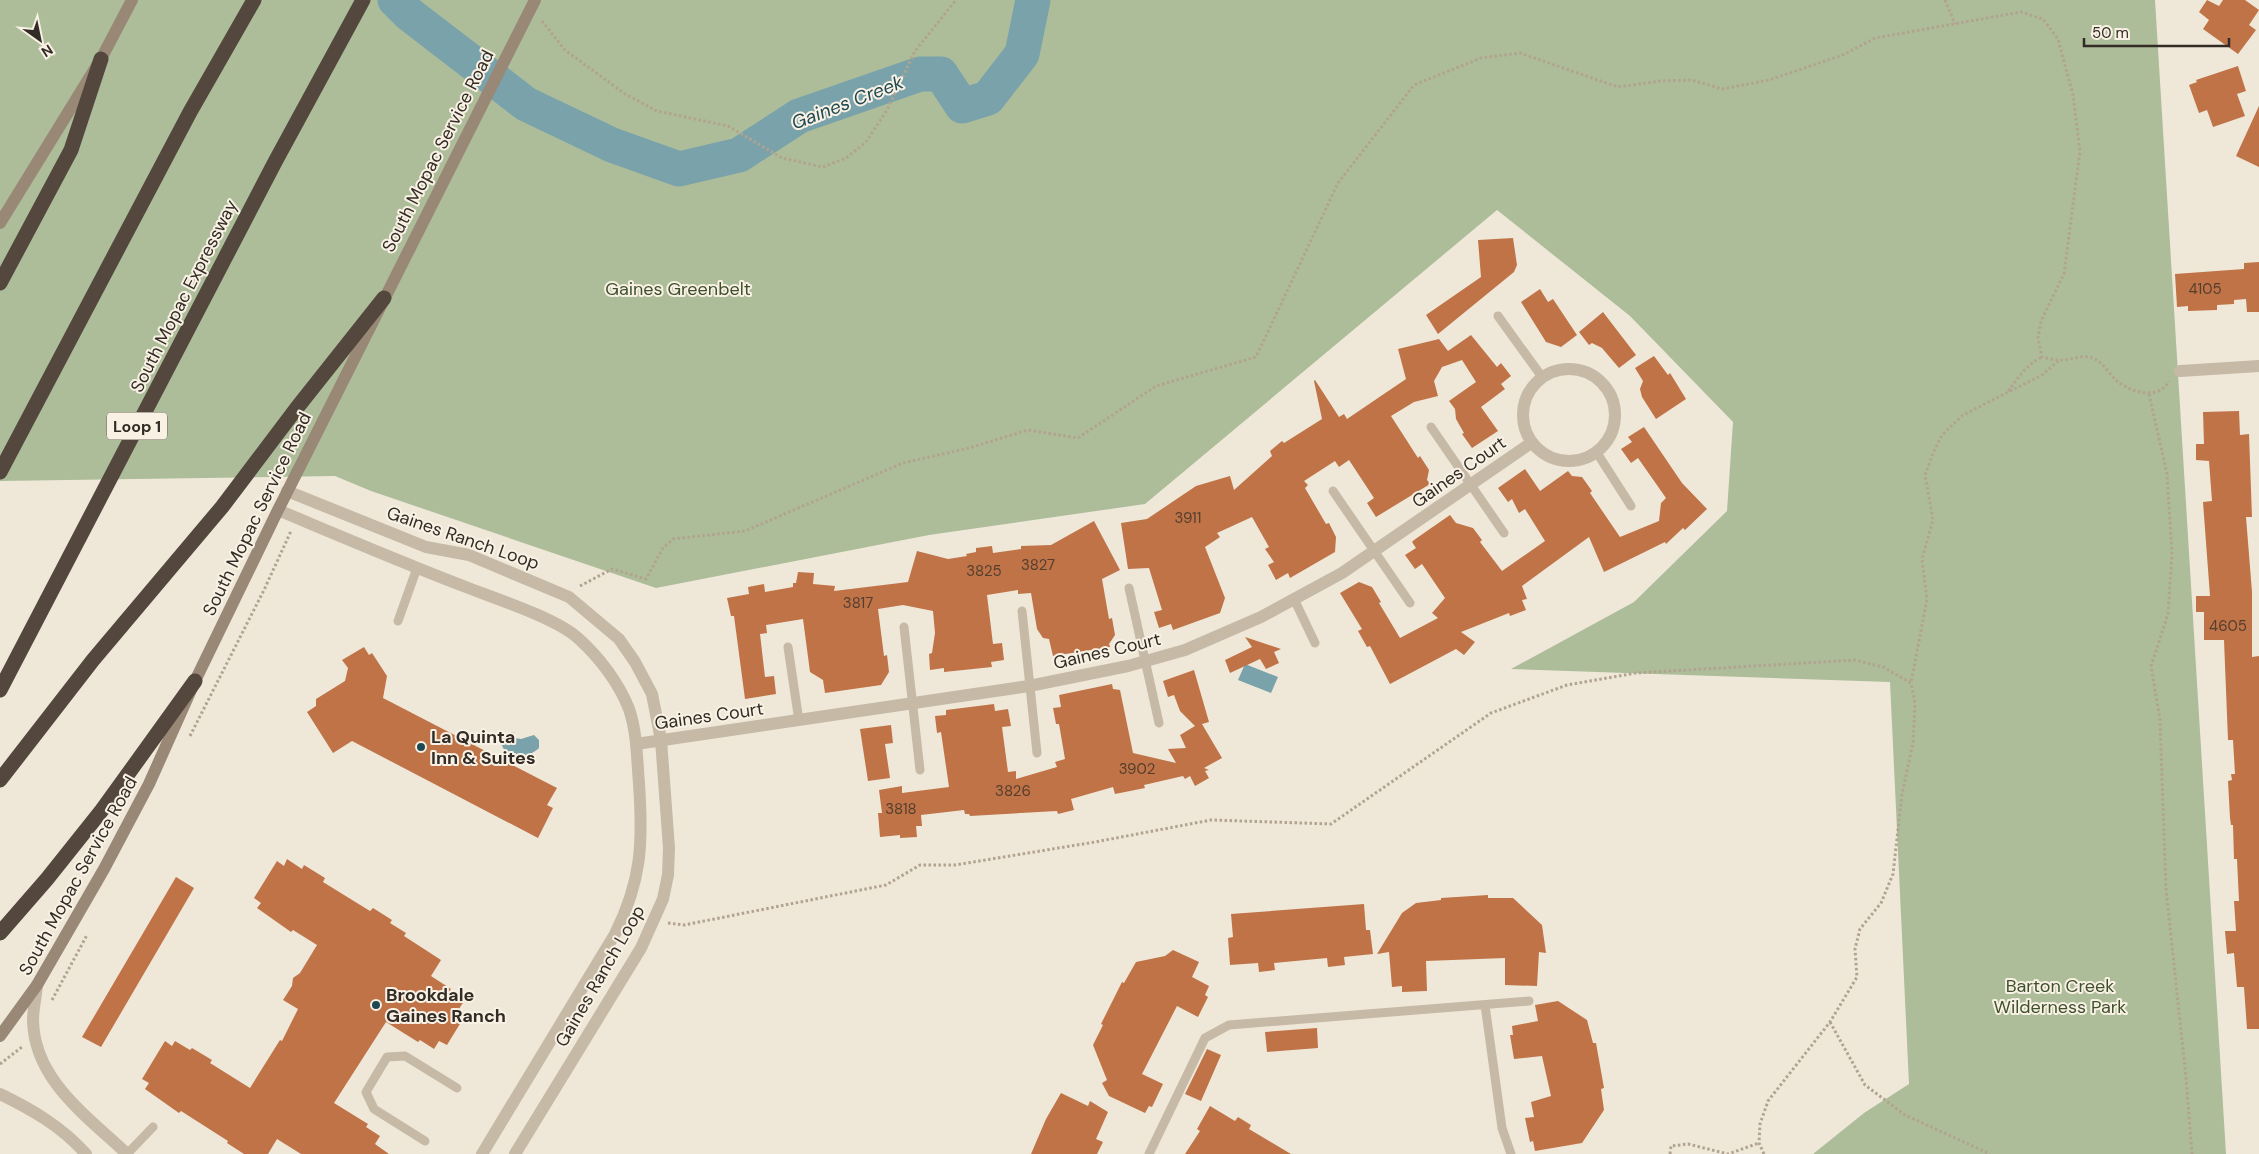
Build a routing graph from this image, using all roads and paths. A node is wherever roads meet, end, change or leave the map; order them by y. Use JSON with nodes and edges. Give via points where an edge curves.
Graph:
{"nodes":[{"id":1,"x":132,"y":0,"type":"edge"},
{"id":2,"x":254,"y":0,"type":"edge"},
{"id":3,"x":363,"y":0,"type":"edge"},
{"id":4,"x":535,"y":0,"type":"edge"},
{"id":5,"x":956,"y":0,"type":"edge"},
{"id":6,"x":1945,"y":0,"type":"edge"},
{"id":7,"x":537,"y":15,"type":"dead end"},
{"id":8,"x":1955,"y":24,"type":"junction"},
{"id":9,"x":101,"y":58,"type":"junction"},
{"id":10,"x":0,"y":223,"type":"edge"},
{"id":11,"x":0,"y":283,"type":"edge"},
{"id":12,"x":384,"y":298,"type":"junction"},
{"id":13,"x":1498,"y":316,"type":"dead end"},
{"id":14,"x":2042,"y":357,"type":"junction"},
{"id":15,"x":2058,"y":360,"type":"junction"},
{"id":16,"x":2259,"y":366,"type":"edge"},
{"id":17,"x":2180,"y":372,"type":"joint"},
{"id":18,"x":1542,"y":377,"type":"junction"},
{"id":19,"x":2006,"y":392,"type":"junction"},
{"id":20,"x":2150,"y":394,"type":"junction"},
{"id":21,"x":1431,"y":427,"type":"dead end"},
{"id":22,"x":1531,"y":443,"type":"junction"},
{"id":23,"x":1597,"y":453,"type":"junction"},
{"id":24,"x":0,"y":472,"type":"edge"},
{"id":25,"x":1471,"y":485,"type":"junction"},
{"id":26,"x":287,"y":491,"type":"junction"},
{"id":27,"x":1333,"y":491,"type":"dead end"},
{"id":28,"x":1631,"y":506,"type":"dead end"},
{"id":29,"x":278,"y":510,"type":"junction"},
{"id":30,"x":1504,"y":533,"type":"dead end"},
{"id":31,"x":426,"y":547,"type":"junction"},
{"id":32,"x":1374,"y":552,"type":"junction"},
{"id":33,"x":417,"y":568,"type":"junction"},
{"id":34,"x":1129,"y":588,"type":"dead end"},
{"id":35,"x":569,"y":597,"type":"junction"},
{"id":36,"x":1294,"y":599,"type":"junction"},
{"id":37,"x":1410,"y":603,"type":"dead end"},
{"id":38,"x":1022,"y":611,"type":"dead end"},
{"id":39,"x":398,"y":621,"type":"dead end"},
{"id":40,"x":904,"y":627,"type":"dead end"},
{"id":41,"x":1315,"y":643,"type":"dead end"},
{"id":42,"x":788,"y":647,"type":"dead end"},
{"id":43,"x":1145,"y":661,"type":"junction"},
{"id":44,"x":194,"y":681,"type":"junction"},
{"id":45,"x":1911,"y":683,"type":"junction"},
{"id":46,"x":1030,"y":686,"type":"junction"},
{"id":47,"x":0,"y":690,"type":"edge"},
{"id":48,"x":913,"y":705,"type":"junction"},
{"id":49,"x":799,"y":721,"type":"junction"},
{"id":50,"x":1159,"y":724,"type":"dead end"},
{"id":51,"x":662,"y":740,"type":"junction"},
{"id":52,"x":636,"y":744,"type":"junction"},
{"id":53,"x":1037,"y":753,"type":"dead end"},
{"id":54,"x":920,"y":770,"type":"dead end"},
{"id":55,"x":0,"y":780,"type":"edge"},
{"id":56,"x":654,"y":922,"type":"junction"},
{"id":57,"x":0,"y":933,"type":"edge"},
{"id":58,"x":37,"y":986,"type":"junction"},
{"id":59,"x":1530,"y":1001,"type":"dead end"},
{"id":60,"x":1485,"y":1005,"type":"junction"},
{"id":61,"x":1830,"y":1022,"type":"junction"},
{"id":62,"x":0,"y":1036,"type":"edge"},
{"id":63,"x":24,"y":1046,"type":"dead end"},
{"id":64,"x":0,"y":1064,"type":"edge"},
{"id":65,"x":457,"y":1088,"type":"dead end"},
{"id":66,"x":0,"y":1094,"type":"edge"},
{"id":67,"x":153,"y":1127,"type":"dead end"},
{"id":68,"x":425,"y":1141,"type":"dead end"},
{"id":69,"x":1759,"y":1143,"type":"junction"},
{"id":70,"x":86,"y":1154,"type":"edge"},
{"id":71,"x":127,"y":1154,"type":"edge"},
{"id":72,"x":482,"y":1154,"type":"edge"},
{"id":73,"x":515,"y":1154,"type":"edge"},
{"id":74,"x":1149,"y":1154,"type":"edge"},
{"id":75,"x":1511,"y":1154,"type":"edge"},
{"id":76,"x":1670,"y":1154,"type":"edge"},
{"id":77,"x":1764,"y":1154,"type":"edge"},
{"id":78,"x":1990,"y":1154,"type":"edge"},
{"id":79,"x":2192,"y":1154,"type":"edge"}],
"edges":[{"from":1,"to":9,"type":"main road"},
{"from":2,"to":24,"type":"highway","via":[[190,112]]},
{"from":3,"to":47,"type":"highway","name":"South Mopac Expressway","number":"Loop 1"},
{"from":4,"to":12,"type":"main road","name":"South Mopac Service Road"},
{"from":5,"to":7,"type":"path","via":[[914,51],[887,110],[866,142],[846,158],[823,167],[782,158],[728,126],[658,110],[625,94],[565,50]]},
{"from":6,"to":8,"type":"path"},
{"from":8,"to":14,"type":"path","via":[[2021,12],[2042,19],[2058,39],[2073,95],[2080,151],[2064,274],[2041,321],[2038,338]]},
{"from":8,"to":35,"type":"path","via":[[1875,38],[1843,55],[1768,80],[1722,89],[1692,80],[1618,87],[1520,53],[1481,58],[1414,85],[1338,183],[1256,357],[1156,386],[1078,438],[1028,430],[904,463],[745,532],[673,539],[663,548],[646,579],[612,569],[583,583]]},
{"from":9,"to":10,"type":"main road"},
{"from":9,"to":11,"type":"highway","via":[[71,150]]},
{"from":12,"to":26,"type":"main road","name":"South Mopac Service Road"},
{"from":12,"to":55,"type":"highway","via":[[222,507],[93,660]]},
{"from":13,"to":18,"type":"lane"},
{"from":14,"to":15,"type":"path"},
{"from":14,"to":19,"type":"path","via":[[2026,368]]},
{"from":15,"to":19,"type":"path","via":[[2042,375]]},
{"from":15,"to":20,"type":"path","via":[[2090,357],[2098,360],[2120,383]]},
{"from":16,"to":17,"type":"street"},
{"from":17,"to":20,"type":"path","via":[[2172,376],[2161,391]]},
{"from":18,"to":22,"type":"street","name":"Gaines Court","via":[[1531,387],[1522,415],[1524,430]]},
{"from":18,"to":23,"type":"street","via":[[1557,370],[1573,368],[1602,382],[1616,410],[1608,441]]},
{"from":19,"to":45,"type":"path","via":[[1963,415],[1942,434],[1925,475],[1933,520],[1922,560],[1927,600]]},
{"from":20,"to":79,"type":"path","via":[[2168,474],[2172,554],[2168,614],[2151,666],[2160,720],[2166,889]]},
{"from":21,"to":25,"type":"lane"},
{"from":22,"to":23,"type":"street","name":"Gaines Court","via":[[1541,453],[1562,461],[1583,460]]},
{"from":22,"to":25,"type":"street","name":"Gaines Court"},
{"from":23,"to":28,"type":"lane"},
{"from":25,"to":30,"type":"lane"},
{"from":25,"to":32,"type":"street","name":"Gaines Court"},
{"from":26,"to":29,"type":"main road","name":"South Mopac Service Road"},
{"from":26,"to":31,"type":"street","name":"Gaines Ranch Loop"},
{"from":27,"to":32,"type":"lane"},
{"from":29,"to":33,"type":"street","name":"Gaines Ranch Loop"},
{"from":29,"to":44,"type":"main road","name":"South Mopac Service Road"},
{"from":31,"to":33,"type":"street"},
{"from":31,"to":35,"type":"street","name":"Gaines Ranch Loop","via":[[469,556]]},
{"from":32,"to":36,"type":"street","name":"Gaines Court"},
{"from":32,"to":37,"type":"lane"},
{"from":33,"to":39,"type":"lane"},
{"from":33,"to":52,"type":"street","name":"Gaines Ranch Loop","via":[[544,618],[578,637],[617,686],[629,710]]},
{"from":34,"to":43,"type":"lane"},
{"from":35,"to":51,"type":"street","name":"Gaines Ranch Loop","via":[[619,639],[635,662],[652,694]]},
{"from":36,"to":41,"type":"lane"},
{"from":36,"to":43,"type":"street","name":"Gaines Court","via":[[1261,618],[1193,646]]},
{"from":38,"to":46,"type":"lane"},
{"from":40,"to":48,"type":"lane"},
{"from":42,"to":49,"type":"lane"},
{"from":43,"to":46,"type":"street","name":"Gaines Court"},
{"from":43,"to":50,"type":"lane"},
{"from":44,"to":57,"type":"highway","via":[[102,810]]},
{"from":44,"to":58,"type":"main road","name":"South Mopac Service Road","via":[[149,784]]},
{"from":45,"to":56,"type":"path","via":[[1883,667],[1855,660],[1636,673],[1567,685],[1491,713],[1331,824],[1211,820],[955,865],[920,865],[886,885],[684,925]]},
{"from":45,"to":61,"type":"path","via":[[1915,703],[1913,743],[1902,794],[1892,874],[1881,903],[1860,930],[1855,949],[1857,977]]},
{"from":46,"to":48,"type":"street","name":"Gaines Court"},
{"from":46,"to":53,"type":"lane"},
{"from":48,"to":49,"type":"street","name":"Gaines Court"},
{"from":48,"to":54,"type":"lane"},
{"from":49,"to":51,"type":"street","name":"Gaines Court"},
{"from":51,"to":52,"type":"street","name":"Gaines Court"},
{"from":51,"to":56,"type":"street","name":"Gaines Ranch Loop","via":[[668,875]]},
{"from":52,"to":72,"type":"street","name":"Gaines Ranch Loop","via":[[641,858],[625,914]]},
{"from":56,"to":73,"type":"street","name":"Gaines Ranch Loop"},
{"from":58,"to":62,"type":"main road","name":"South Mopac Service Road"},
{"from":58,"to":71,"type":"street","via":[[33,1019],[35,1033],[40,1055],[51,1078],[65,1096]]},
{"from":59,"to":60,"type":"lane"},
{"from":60,"to":74,"type":"lane","via":[[1229,1025],[1205,1038]]},
{"from":60,"to":75,"type":"lane","via":[[1502,1128]]},
{"from":61,"to":69,"type":"path","via":[[1768,1101],[1760,1124]]},
{"from":61,"to":78,"type":"path","via":[[1865,1085],[1905,1116]]},
{"from":63,"to":64,"type":"path"},
{"from":65,"to":68,"type":"lane","via":[[405,1056],[387,1057],[366,1092],[374,1109]]},
{"from":66,"to":70,"type":"street","via":[[56,1125]]},
{"from":67,"to":71,"type":"lane"},
{"from":69,"to":76,"type":"path","via":[[1728,1154],[1688,1144],[1670,1146]]},
{"from":69,"to":77,"type":"path"}]}
